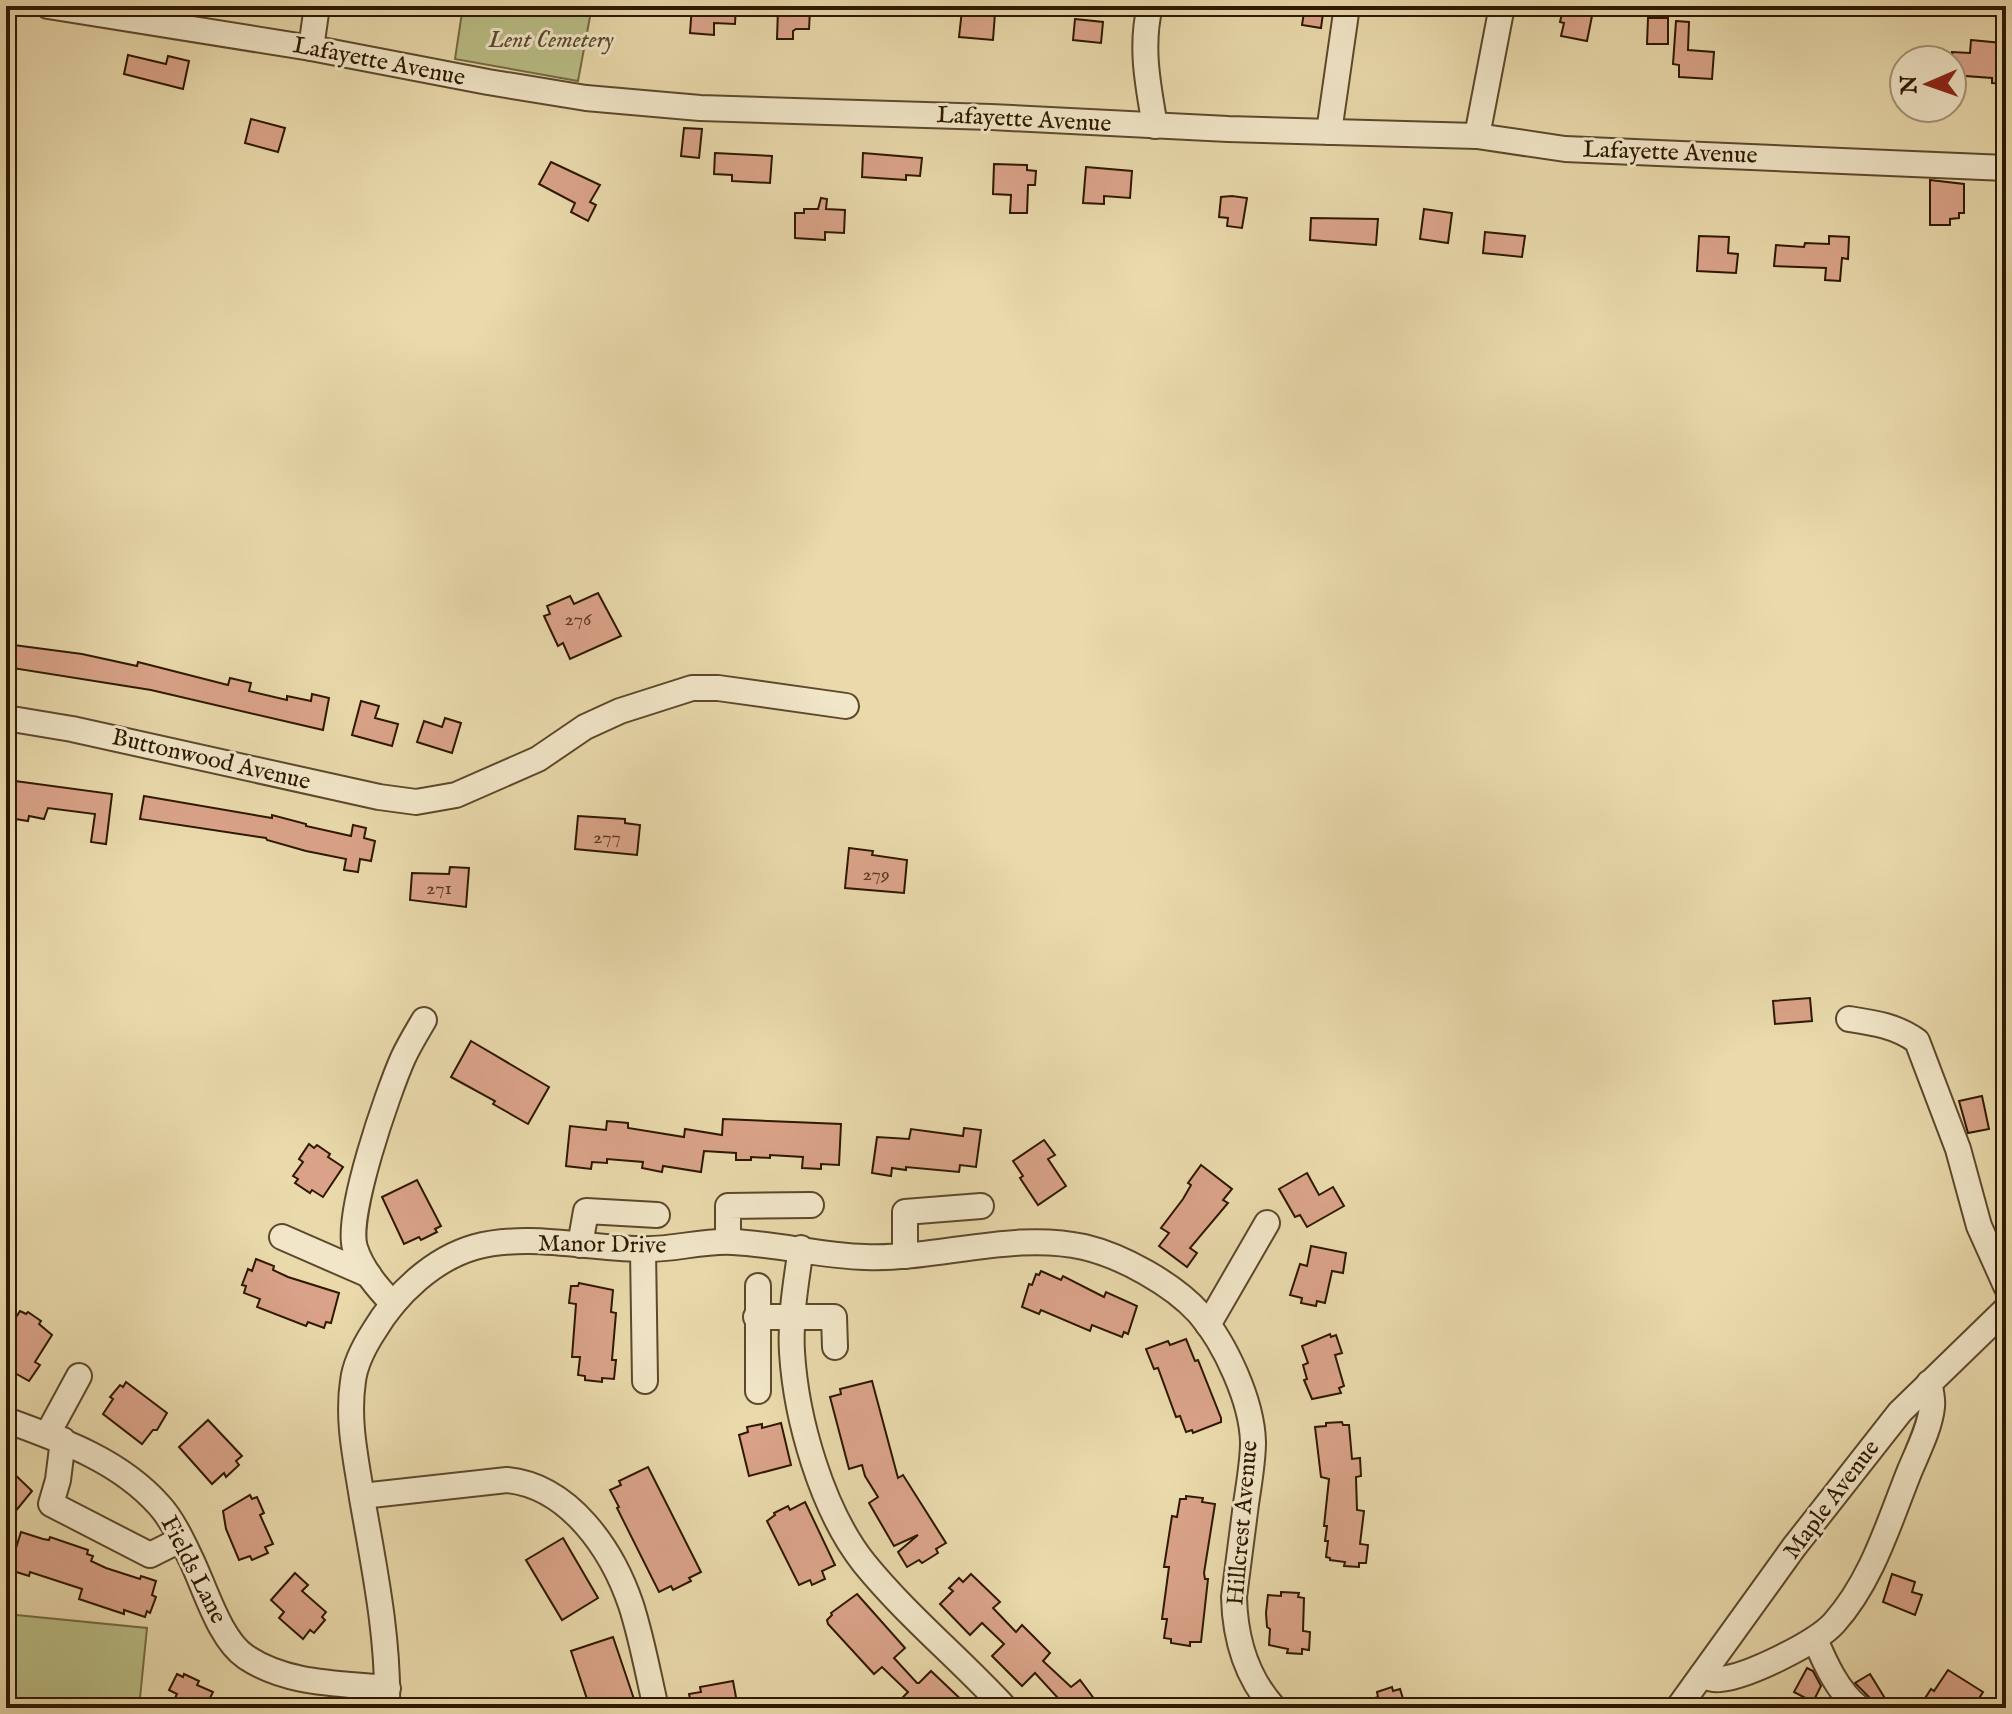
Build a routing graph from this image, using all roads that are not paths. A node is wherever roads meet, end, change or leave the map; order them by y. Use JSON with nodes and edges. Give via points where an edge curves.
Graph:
{"nodes":[{"id":1,"x":48,"y":6,"type":"edge"},
{"id":2,"x":317,"y":6,"type":"edge"},
{"id":3,"x":1150,"y":6,"type":"edge"},
{"id":4,"x":1347,"y":6,"type":"edge"},
{"id":5,"x":1502,"y":6,"type":"edge"},
{"id":6,"x":311,"y":48,"type":"junction"},
{"id":7,"x":1155,"y":126,"type":"junction"},
{"id":8,"x":1329,"y":132,"type":"junction"},
{"id":9,"x":1477,"y":136,"type":"junction"},
{"id":10,"x":2006,"y":168,"type":"edge"},
{"id":11,"x":846,"y":706,"type":"dead end"},
{"id":12,"x":6,"y":718,"type":"edge"},
{"id":13,"x":1849,"y":1019,"type":"dead end"},
{"id":14,"x":424,"y":1020,"type":"dead end"},
{"id":15,"x":811,"y":1205,"type":"dead end"},
{"id":16,"x":981,"y":1206,"type":"dead end"},
{"id":17,"x":657,"y":1215,"type":"dead end"},
{"id":18,"x":1267,"y":1223,"type":"dead end"},
{"id":19,"x":282,"y":1237,"type":"dead end"},
{"id":20,"x":728,"y":1241,"type":"junction"},
{"id":21,"x":580,"y":1245,"type":"junction"},
{"id":22,"x":801,"y":1248,"type":"junction"},
{"id":23,"x":643,"y":1250,"type":"junction"},
{"id":24,"x":905,"y":1256,"type":"junction"},
{"id":25,"x":369,"y":1275,"type":"junction"},
{"id":26,"x":758,"y":1286,"type":"dead end"},
{"id":27,"x":2006,"y":1286,"type":"edge"},
{"id":28,"x":393,"y":1304,"type":"junction"},
{"id":29,"x":2006,"y":1309,"type":"edge"},
{"id":30,"x":793,"y":1316,"type":"junction"},
{"id":31,"x":756,"y":1317,"type":"junction"},
{"id":32,"x":1208,"y":1325,"type":"junction"},
{"id":33,"x":835,"y":1347,"type":"dead end"},
{"id":34,"x":79,"y":1376,"type":"dead end"},
{"id":35,"x":1236,"y":1379,"type":"joint"},
{"id":36,"x":645,"y":1381,"type":"dead end"},
{"id":37,"x":1929,"y":1383,"type":"junction"},
{"id":38,"x":758,"y":1391,"type":"dead end"},
{"id":39,"x":6,"y":1420,"type":"edge"},
{"id":40,"x":55,"y":1438,"type":"junction"},
{"id":41,"x":362,"y":1496,"type":"junction"},
{"id":42,"x":180,"y":1540,"type":"junction"},
{"id":43,"x":1815,"y":1639,"type":"junction"},
{"id":44,"x":1702,"y":1675,"type":"junction"},
{"id":45,"x":388,"y":1698,"type":"edge"},
{"id":46,"x":656,"y":1708,"type":"edge"},
{"id":47,"x":1005,"y":1708,"type":"edge"},
{"id":48,"x":1274,"y":1708,"type":"edge"},
{"id":49,"x":1678,"y":1708,"type":"edge"},
{"id":50,"x":1859,"y":1708,"type":"edge"}],
"edges":[{"from":1,"to":6,"type":"street","name":"Lafayette Avenue"},
{"from":2,"to":6,"type":"street"},
{"from":3,"to":7,"type":"street","via":[[1143,42]]},
{"from":4,"to":8,"type":"street"},
{"from":5,"to":9,"type":"street"},
{"from":6,"to":7,"type":"street","name":"Lafayette Avenue","via":[[586,98],[700,108]]},
{"from":7,"to":8,"type":"street","name":"Lafayette Avenue"},
{"from":8,"to":9,"type":"street","name":"Lafayette Avenue"},
{"from":9,"to":10,"type":"street","name":"Lafayette Avenue","via":[[1565,149]]},
{"from":11,"to":12,"type":"street","name":"Buttonwood Avenue","via":[[692,688],[585,727],[538,759],[480,787],[416,802]]},
{"from":13,"to":27,"type":"street","via":[[1887,1025],[1917,1041],[1958,1149],[1979,1226]]},
{"from":14,"to":25,"type":"street","via":[[396,1075],[357,1202],[355,1247]]},
{"from":15,"to":20,"type":"street","via":[[728,1206]]},
{"from":16,"to":24,"type":"street","via":[[905,1212]]},
{"from":17,"to":21,"type":"street","via":[[586,1211]]},
{"from":18,"to":32,"type":"street"},
{"from":19,"to":25,"type":"street"},
{"from":20,"to":22,"type":"street","name":"Manor Drive"},
{"from":20,"to":23,"type":"street","name":"Manor Drive"},
{"from":21,"to":23,"type":"street","name":"Manor Drive"},
{"from":21,"to":28,"type":"street","name":"Manor Drive","via":[[473,1248],[412,1283]]},
{"from":22,"to":24,"type":"street","name":"Manor Drive","via":[[863,1258]]},
{"from":22,"to":30,"type":"street"},
{"from":23,"to":36,"type":"street"},
{"from":24,"to":32,"type":"street","name":"Manor Drive","via":[[1024,1244],[1086,1248],[1155,1278]]},
{"from":25,"to":28,"type":"street"},
{"from":26,"to":31,"type":"street"},
{"from":28,"to":41,"type":"street","name":"Manor Drive","via":[[353,1377],[353,1449]]},
{"from":29,"to":37,"type":"street","name":"Maple Avenue"},
{"from":30,"to":31,"type":"street"},
{"from":30,"to":33,"type":"street","via":[[834,1307]]},
{"from":30,"to":47,"type":"street","via":[[792,1350],[805,1432],[819,1480],[839,1521],[894,1598]]},
{"from":31,"to":38,"type":"street"},
{"from":32,"to":35,"type":"street","name":"Manor Drive"},
{"from":34,"to":40,"type":"street"},
{"from":35,"to":48,"type":"street","name":"Hillcrest Avenue","via":[[1253,1438],[1235,1623],[1240,1652]]},
{"from":37,"to":43,"type":"street","via":[[1932,1409],[1876,1555],[1858,1592]]},
{"from":37,"to":44,"type":"street","name":"Maple Avenue","via":[[1861,1460]]},
{"from":39,"to":40,"type":"street","name":"Fields Lane"},
{"from":40,"to":42,"type":"street","name":"Fields Lane","via":[[141,1486]]},
{"from":40,"to":42,"type":"street","via":[[58,1480],[51,1504],[150,1555]]},
{"from":41,"to":45,"type":"street","name":"Manor Drive","via":[[383,1626]]},
{"from":41,"to":46,"type":"street","via":[[507,1480],[556,1496],[607,1556],[630,1602]]},
{"from":42,"to":45,"type":"street","name":"Fields Lane","via":[[227,1637],[243,1656],[274,1673]]},
{"from":43,"to":44,"type":"street","via":[[1728,1678]]},
{"from":43,"to":50,"type":"street","via":[[1848,1700]]},
{"from":44,"to":49,"type":"street","name":"Maple Avenue"}]}
